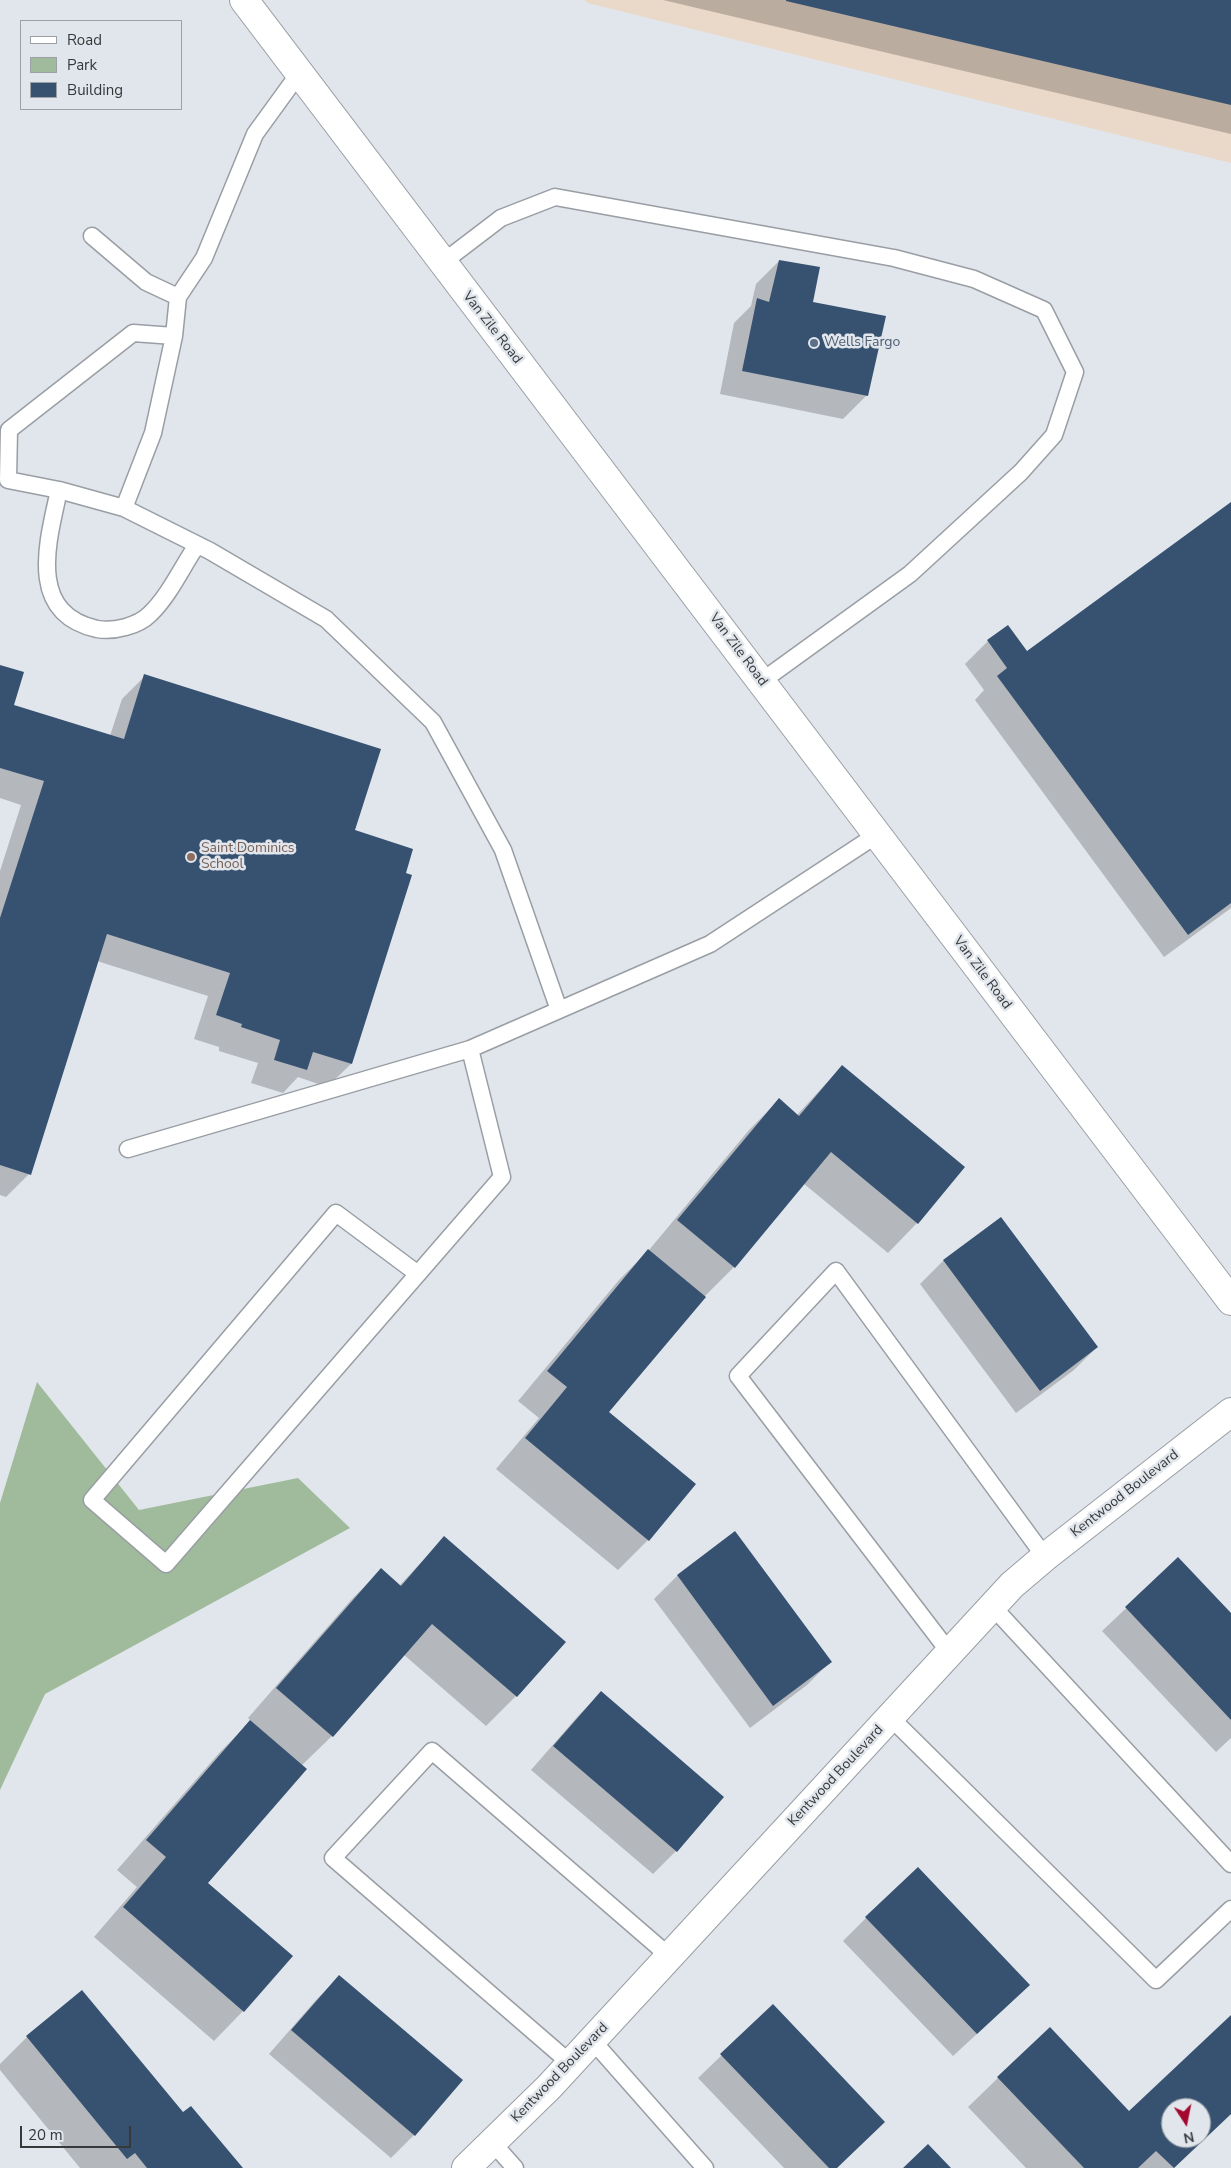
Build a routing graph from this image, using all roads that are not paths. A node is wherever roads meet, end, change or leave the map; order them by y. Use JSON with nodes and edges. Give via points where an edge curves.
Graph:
{"nodes":[{"id":1,"x":244,"y":0,"type":"edge"},
{"id":2,"x":300,"y":72,"type":"junction"},
{"id":3,"x":92,"y":236,"type":"dead end"},
{"id":4,"x":442,"y":263,"type":"junction"},
{"id":5,"x":178,"y":297,"type":"junction"},
{"id":6,"x":174,"y":336,"type":"junction"},
{"id":7,"x":4,"y":480,"type":"edge"},
{"id":8,"x":60,"y":490,"type":"junction"},
{"id":9,"x":124,"y":508,"type":"junction"},
{"id":10,"x":197,"y":545,"type":"junction"},
{"id":11,"x":762,"y":681,"type":"junction"},
{"id":12,"x":878,"y":834,"type":"junction"},
{"id":13,"x":559,"y":1010,"type":"junction"},
{"id":14,"x":470,"y":1049,"type":"junction"},
{"id":15,"x":128,"y":1149,"type":"dead end"},
{"id":16,"x":418,"y":1274,"type":"junction"},
{"id":17,"x":1231,"y":1301,"type":"edge"},
{"id":18,"x":1231,"y":1412,"type":"edge"},
{"id":19,"x":1045,"y":1557,"type":"junction"},
{"id":20,"x":992,"y":1606,"type":"junction"},
{"id":21,"x":950,"y":1652,"type":"junction"},
{"id":22,"x":890,"y":1717,"type":"junction"},
{"id":23,"x":1231,"y":1864,"type":"edge"},
{"id":24,"x":1231,"y":1909,"type":"edge"},
{"id":25,"x":669,"y":1956,"type":"junction"},
{"id":26,"x":592,"y":2040,"type":"junction"},
{"id":27,"x":570,"y":2063,"type":"junction"},
{"id":28,"x":492,"y":2142,"type":"junction"},
{"id":29,"x":466,"y":2168,"type":"edge"},
{"id":30,"x":515,"y":2168,"type":"edge"},
{"id":31,"x":705,"y":2168,"type":"edge"}],
"edges":[{"from":1,"to":2,"type":"street","name":"Van Zile Road"},
{"from":2,"to":4,"type":"street","name":"Van Zile Road"},
{"from":2,"to":5,"type":"lane","via":[[254,134],[204,258]]},
{"from":3,"to":5,"type":"lane","via":[[146,282]]},
{"from":4,"to":11,"type":"street","name":"Van Zile Road"},
{"from":4,"to":11,"type":"lane","via":[[501,218],[555,197],[894,258],[974,279],[1044,310],[1075,372],[1054,435],[1021,472],[910,574]]},
{"from":5,"to":6,"type":"lane"},
{"from":6,"to":7,"type":"lane","via":[[133,333],[10,430]]},
{"from":6,"to":9,"type":"lane","via":[[153,433]]},
{"from":7,"to":8,"type":"lane"},
{"from":8,"to":9,"type":"lane"},
{"from":8,"to":10,"type":"lane","via":[[48,539],[49,591],[63,614],[81,625],[103,630],[125,628],[149,616]]},
{"from":9,"to":10,"type":"lane"},
{"from":10,"to":13,"type":"lane","via":[[326,619],[433,722],[503,850]]},
{"from":11,"to":12,"type":"street","name":"Van Zile Road"},
{"from":12,"to":13,"type":"lane","via":[[710,944]]},
{"from":12,"to":17,"type":"street","name":"Van Zile Road"},
{"from":13,"to":14,"type":"lane"},
{"from":14,"to":15,"type":"lane"},
{"from":14,"to":16,"type":"lane","via":[[502,1176]]},
{"from":16,"to":16,"type":"lane","via":[[166,1564],[92,1500],[336,1212]]},
{"from":18,"to":19,"type":"street","name":"Kentwood Boulevard"},
{"from":19,"to":20,"type":"street","name":"Kentwood Boulevard"},
{"from":19,"to":21,"type":"lane","via":[[836,1271],[738,1376]]},
{"from":20,"to":21,"type":"street","name":"Kentwood Boulevard"},
{"from":20,"to":23,"type":"lane"},
{"from":21,"to":22,"type":"street","name":"Kentwood Boulevard"},
{"from":22,"to":24,"type":"lane","via":[[1156,1980]]},
{"from":22,"to":25,"type":"street","name":"Kentwood Boulevard"},
{"from":25,"to":26,"type":"street","name":"Kentwood Boulevard"},
{"from":25,"to":27,"type":"lane","via":[[432,1751],[333,1858]]},
{"from":26,"to":27,"type":"street","name":"Kentwood Boulevard"},
{"from":26,"to":31,"type":"lane"},
{"from":27,"to":28,"type":"street","name":"Kentwood Boulevard"},
{"from":28,"to":29,"type":"street","name":"Kentwood Boulevard"},
{"from":28,"to":30,"type":"lane"}]}
